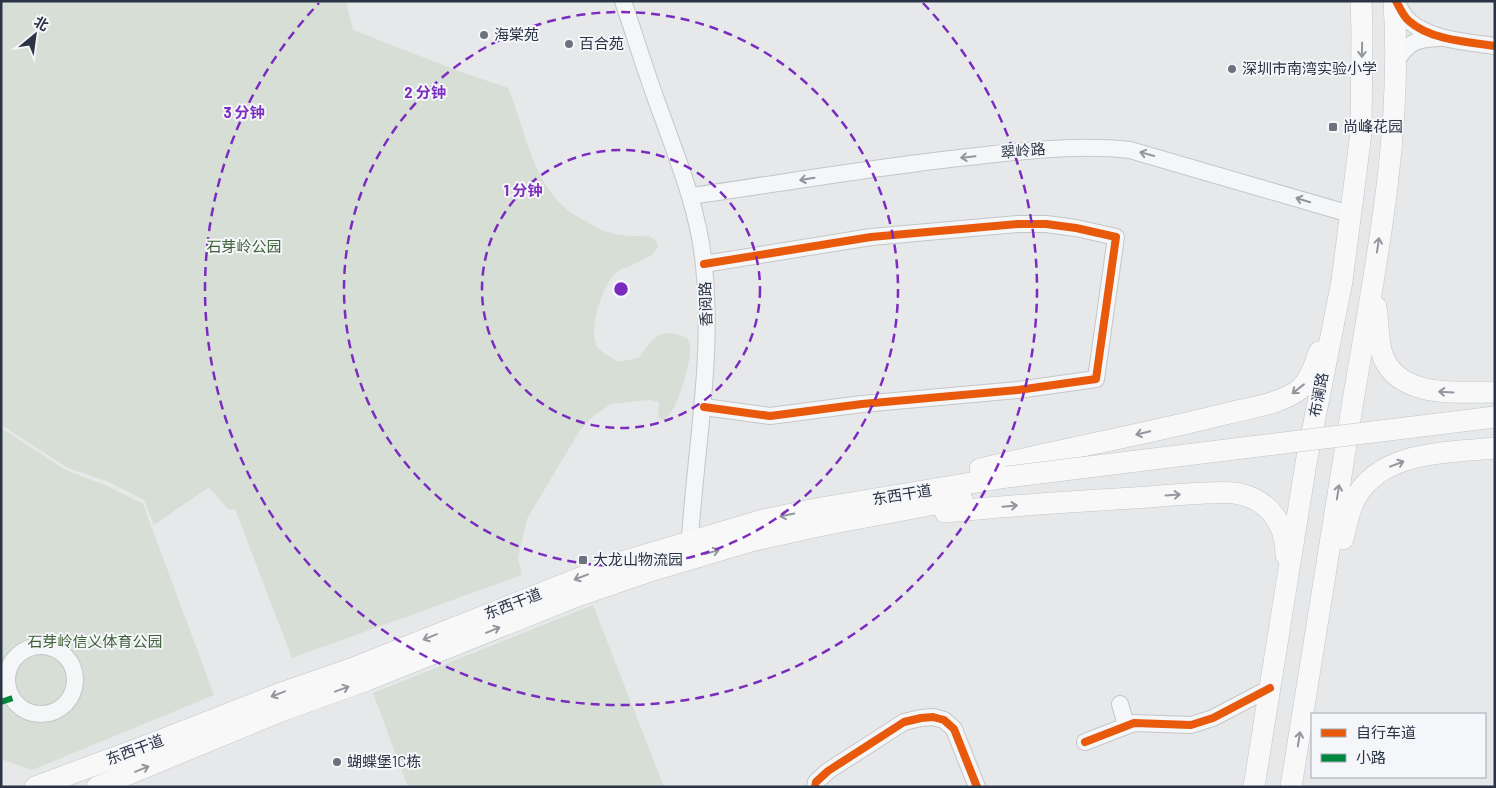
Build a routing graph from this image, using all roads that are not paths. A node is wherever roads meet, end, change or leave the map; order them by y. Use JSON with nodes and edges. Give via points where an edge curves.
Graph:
{"nodes":[{"id":1,"x":624,"y":1,"type":"edge"},
{"id":2,"x":1360,"y":1,"type":"edge"},
{"id":3,"x":1395,"y":1,"type":"edge"},
{"id":4,"x":1442,"y":38,"type":"junction"},
{"id":5,"x":1495,"y":46,"type":"edge"},
{"id":6,"x":1395,"y":63,"type":"junction"},
{"id":7,"x":691,"y":196,"type":"junction"},
{"id":8,"x":1350,"y":214,"type":"junction"},
{"id":9,"x":704,"y":264,"type":"junction"},
{"id":10,"x":1342,"y":280,"type":"junction"},
{"id":11,"x":1374,"y":280,"type":"junction"},
{"id":12,"x":1495,"y":392,"type":"edge"},
{"id":13,"x":704,"y":407,"type":"junction"},
{"id":14,"x":1495,"y":417,"type":"edge"},
{"id":15,"x":1495,"y":432,"type":"edge"},
{"id":16,"x":1495,"y":448,"type":"edge"},
{"id":17,"x":1008,"y":484,"type":"junction"},
{"id":18,"x":822,"y":517,"type":"junction"},
{"id":19,"x":689,"y":550,"type":"junction"},
{"id":20,"x":1279,"y":634,"type":"junction"},
{"id":21,"x":1314,"y":643,"type":"junction"},
{"id":22,"x":1270,"y":688,"type":"junction"},
{"id":23,"x":7,"y":700,"type":"edge"},
{"id":24,"x":1120,"y":704,"type":"dead end"},
{"id":25,"x":1126,"y":725,"type":"junction"},
{"id":26,"x":1085,"y":742,"type":"dead end"},
{"id":27,"x":35,"y":787,"type":"edge"},
{"id":28,"x":97,"y":787,"type":"edge"},
{"id":29,"x":815,"y":787,"type":"edge"},
{"id":30,"x":977,"y":787,"type":"edge"},
{"id":31,"x":1254,"y":787,"type":"edge"},
{"id":32,"x":1291,"y":787,"type":"edge"}],
"edges":[{"from":1,"to":7,"type":"street","name":"香阅路"},
{"from":2,"to":8,"type":"main road","name":"布澜路","one_way":true,"via":[[1361,133]]},
{"from":3,"to":4,"type":"street","via":[[1408,20]]},
{"from":3,"to":6,"type":"main road"},
{"from":4,"to":5,"type":"street"},
{"from":4,"to":6,"type":"street","via":[[1414,41]]},
{"from":11,"to":6,"type":"main road","one_way":true,"via":[[1393,134]]},
{"from":8,"to":7,"type":"street","name":"翠岭路","one_way":true,"via":[[1130,150],[1104,147],[922,162]]},
{"from":7,"to":9,"type":"street","name":"香阅路"},
{"from":8,"to":10,"type":"main road","name":"布澜路"},
{"from":9,"to":13,"type":"street","name":"香阅路","via":[[707,302]]},
{"from":9,"to":13,"type":"street","via":[[871,237],[1018,224],[1046,224],[1116,237],[1096,379],[770,416]]},
{"from":10,"to":18,"type":"main road","one_way":true,"via":[[1315,364],[1299,390],[1278,401],[1030,457]]},
{"from":10,"to":20,"type":"main road","name":"布澜路","via":[[1306,463]]},
{"from":12,"to":11,"type":"main road","one_way":true,"via":[[1442,392],[1416,386],[1397,376],[1381,350]]},
{"from":21,"to":11,"type":"main road","one_way":true},
{"from":13,"to":19,"type":"street","name":"香阅路"},
{"from":14,"to":17,"type":"main road","bridge":true},
{"from":15,"to":17,"type":"main road"},
{"from":21,"to":16,"type":"main road","one_way":true,"via":[[1349,512],[1364,485],[1378,473],[1402,461]]},
{"from":17,"to":18,"type":"main road","name":"东西干道"},
{"from":18,"to":19,"type":"main road","name":"东西干道","via":[[751,541]]},
{"from":18,"to":20,"type":"main road","one_way":true,"via":[[1227,492],[1240,494],[1266,506],[1285,533]]},
{"from":19,"to":27,"type":"main road","name":"东西干道","one_way":true,"via":[[615,564],[351,669]]},
{"from":28,"to":19,"type":"main road","name":"东西干道","one_way":true},
{"from":20,"to":22,"type":"main road","name":"布澜路"},
{"from":32,"to":21,"type":"main road","one_way":true},
{"from":22,"to":25,"type":"street","via":[[1213,718],[1191,725],[1134,722]]},
{"from":22,"to":31,"type":"main road","name":"布澜路"},
{"from":23,"to":23,"type":"street","via":[[7,679],[14,659],[42,640],[65,656],[71,665],[75,676],[74,688],[62,707],[42,714]]},
{"from":24,"to":25,"type":"street"},
{"from":25,"to":26,"type":"street"},
{"from":29,"to":30,"type":"street","via":[[828,771],[904,722],[933,717],[944,720],[954,729]]}]}
